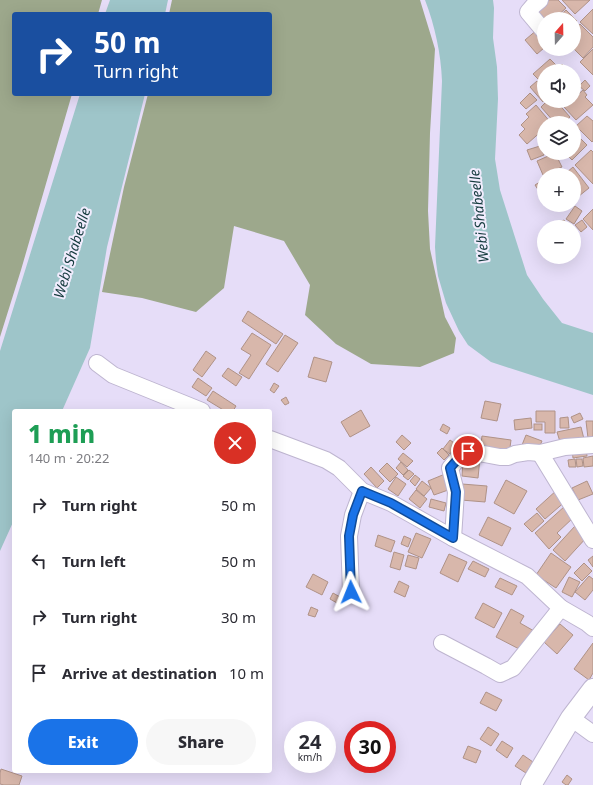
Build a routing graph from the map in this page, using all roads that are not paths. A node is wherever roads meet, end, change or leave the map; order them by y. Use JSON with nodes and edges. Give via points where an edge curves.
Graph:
{"nodes":[{"id":1,"x":540,"y":0,"type":"edge"},
{"id":2,"x":537,"y":23,"type":"edge"},
{"id":3,"x":97,"y":363,"type":"dead end"},
{"id":4,"x":197,"y":409,"type":"edge"},
{"id":5,"x":272,"y":440,"type":"edge"},
{"id":6,"x":593,"y":445,"type":"edge"},
{"id":7,"x":540,"y":453,"type":"junction"},
{"id":8,"x":362,"y":491,"type":"junction"},
{"id":9,"x":453,"y":538,"type":"junction"},
{"id":10,"x":593,"y":540,"type":"edge"},
{"id":11,"x":351,"y":592,"type":"dead end"},
{"id":12,"x":561,"y":608,"type":"junction"},
{"id":13,"x":593,"y":628,"type":"edge"},
{"id":14,"x":442,"y":643,"type":"dead end"},
{"id":15,"x":593,"y":689,"type":"edge"},
{"id":16,"x":571,"y":718,"type":"junction"},
{"id":17,"x":593,"y":734,"type":"edge"},
{"id":18,"x":531,"y":785,"type":"edge"}],
"edges":[{"from":1,"to":2,"type":"street","via":[[528,12]]},
{"from":3,"to":4,"type":"street","via":[[114,375]]},
{"from":5,"to":8,"type":"street","via":[[326,460],[339,468]]},
{"from":6,"to":7,"type":"street","via":[[565,447]]},
{"from":7,"to":9,"type":"street","via":[[528,452],[508,457],[468,451],[463,453],[450,468],[456,492]]},
{"from":7,"to":10,"type":"street"},
{"from":8,"to":9,"type":"street","via":[[391,503]]},
{"from":8,"to":11,"type":"street","via":[[349,536]]},
{"from":9,"to":12,"type":"street","via":[[527,576]]},
{"from":12,"to":13,"type":"street"},
{"from":12,"to":14,"type":"street","via":[[513,668],[500,674]]},
{"from":15,"to":16,"type":"street"},
{"from":16,"to":17,"type":"street"},
{"from":16,"to":18,"type":"street"}]}
